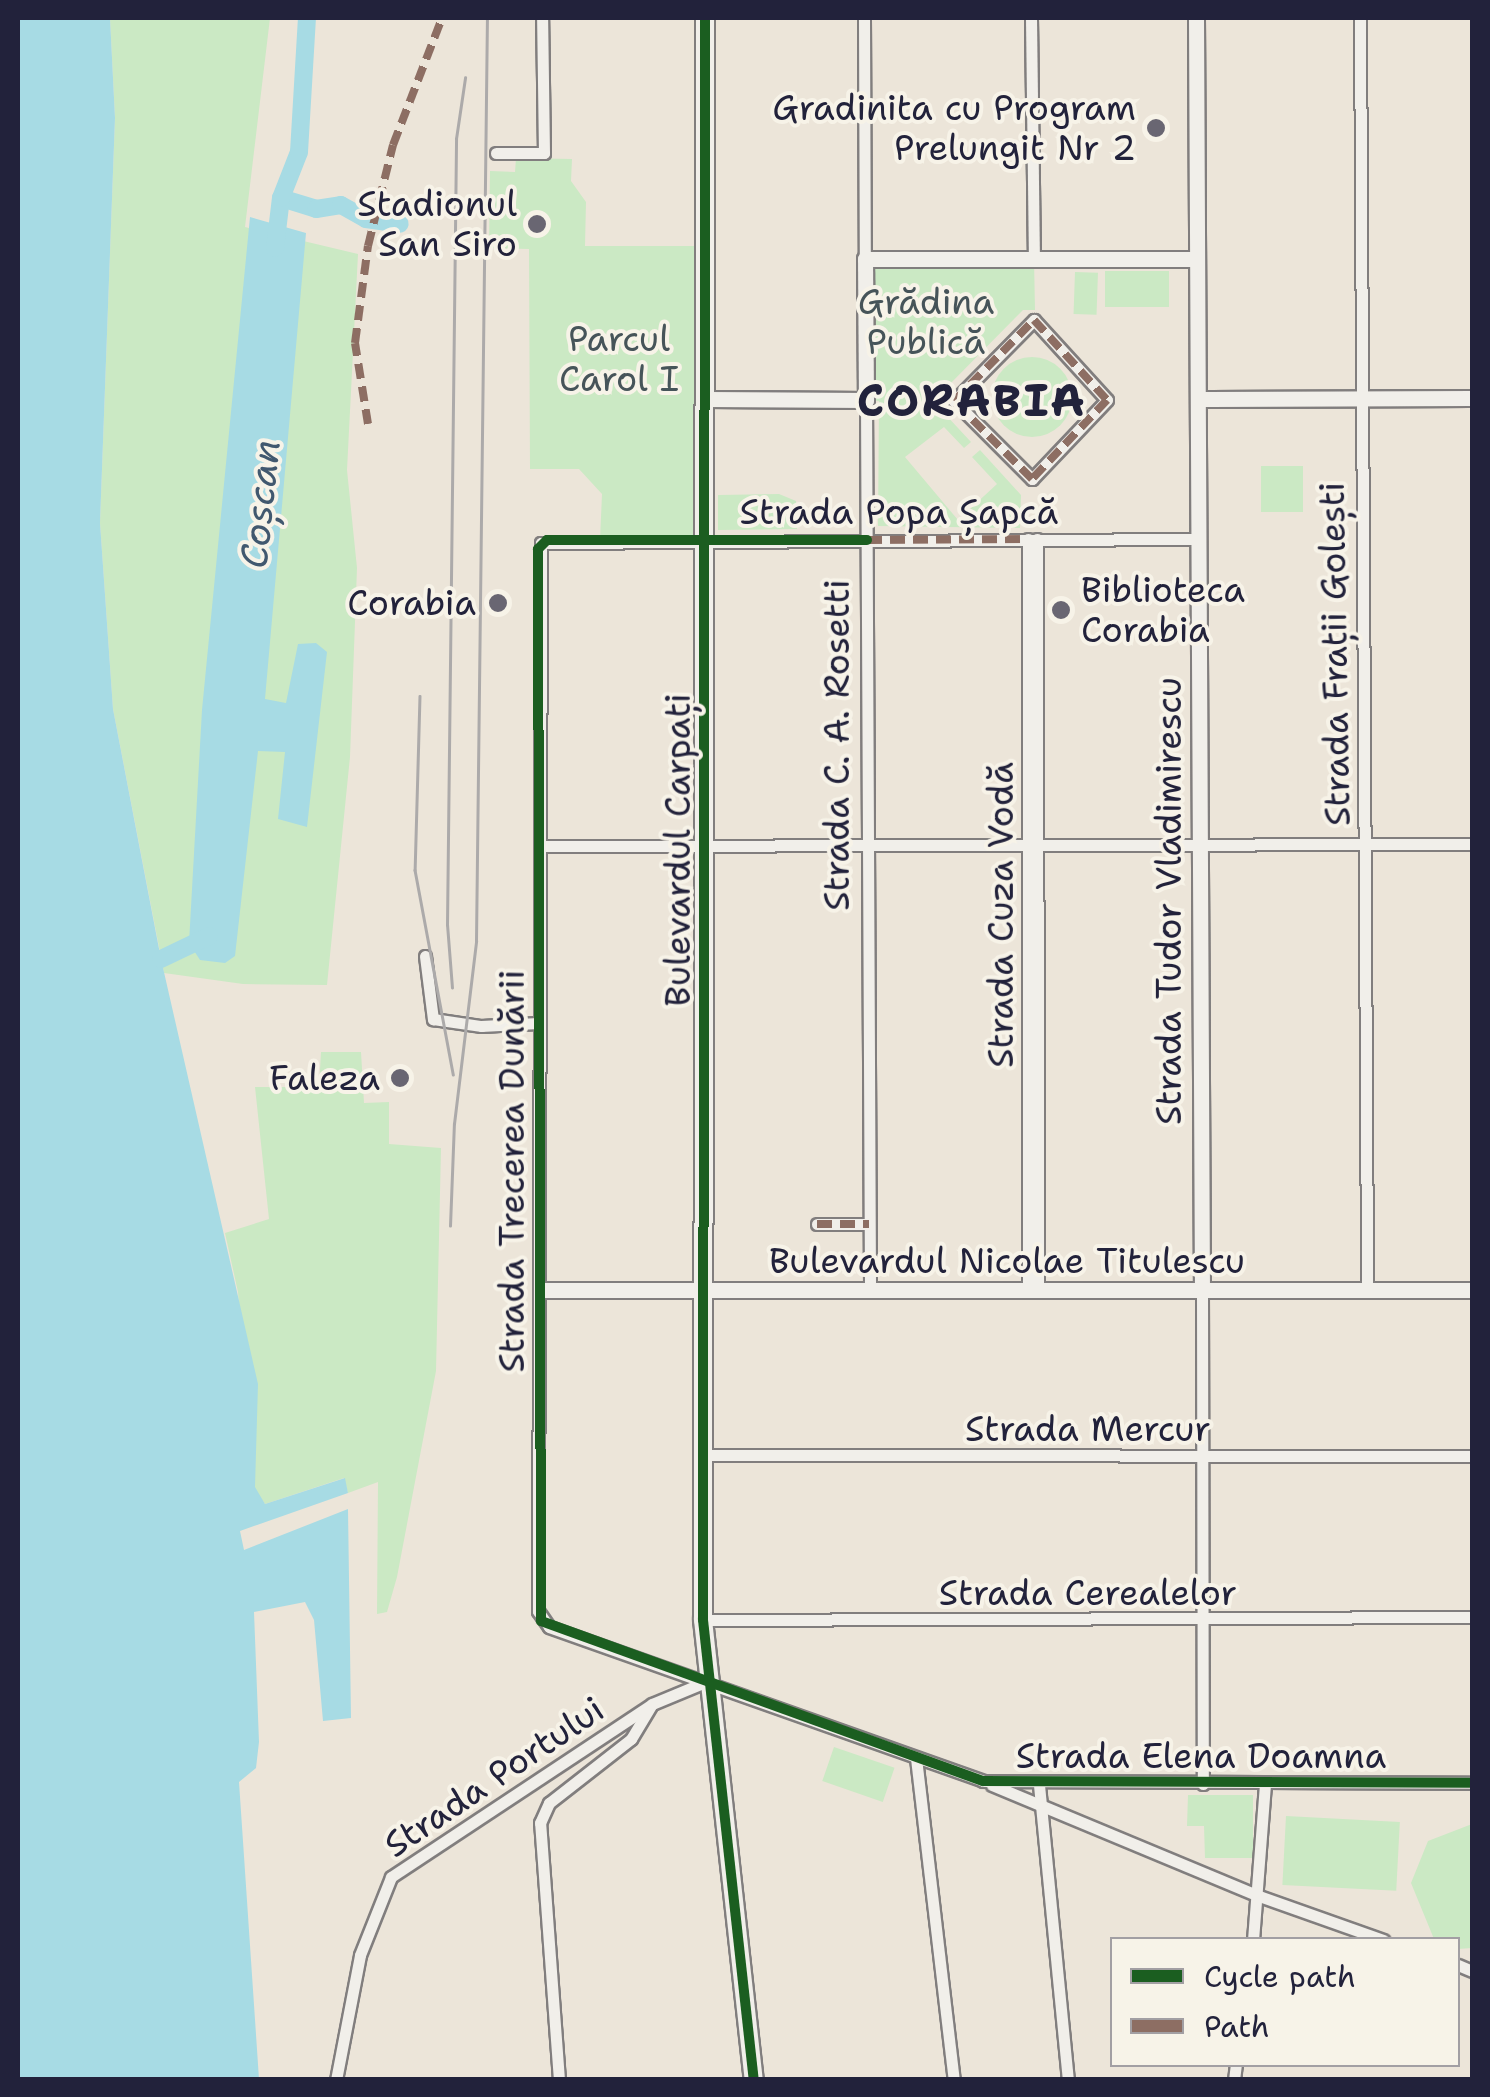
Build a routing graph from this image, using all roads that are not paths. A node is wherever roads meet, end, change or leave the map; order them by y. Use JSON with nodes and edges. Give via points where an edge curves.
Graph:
{"nodes":[{"id":1,"x":542,"y":18,"type":"edge"},
{"id":2,"x":705,"y":18,"type":"edge"},
{"id":3,"x":864,"y":18,"type":"edge"},
{"id":4,"x":1031,"y":18,"type":"edge"},
{"id":5,"x":1196,"y":18,"type":"edge"},
{"id":6,"x":1360,"y":18,"type":"edge"},
{"id":7,"x":496,"y":153,"type":"dead end"},
{"id":8,"x":865,"y":259,"type":"junction"},
{"id":9,"x":1034,"y":259,"type":"junction"},
{"id":10,"x":1197,"y":259,"type":"junction"},
{"id":11,"x":1034,"y":320,"type":"joint"},
{"id":12,"x":1472,"y":398,"type":"edge"},
{"id":13,"x":1198,"y":399,"type":"junction"},
{"id":14,"x":1360,"y":399,"type":"junction"},
{"id":15,"x":708,"y":400,"type":"junction"},
{"id":16,"x":866,"y":400,"type":"junction"},
{"id":17,"x":1032,"y":539,"type":"junction"},
{"id":18,"x":1197,"y":539,"type":"junction"},
{"id":19,"x":708,"y":540,"type":"junction"},
{"id":20,"x":866,"y":540,"type":"junction"},
{"id":21,"x":541,"y":543,"type":"joint"},
{"id":22,"x":1033,"y":844,"type":"junction"},
{"id":23,"x":1199,"y":844,"type":"junction"},
{"id":24,"x":1365,"y":844,"type":"junction"},
{"id":25,"x":1472,"y":844,"type":"edge"},
{"id":26,"x":868,"y":845,"type":"junction"},
{"id":27,"x":540,"y":846,"type":"junction"},
{"id":28,"x":705,"y":846,"type":"junction"},
{"id":29,"x":425,"y":956,"type":"dead end"},
{"id":30,"x":538,"y":1023,"type":"junction"},
{"id":31,"x":818,"y":1224,"type":"dead end"},
{"id":32,"x":869,"y":1224,"type":"junction"},
{"id":33,"x":542,"y":1290,"type":"junction"},
{"id":34,"x":703,"y":1290,"type":"junction"},
{"id":35,"x":1367,"y":1290,"type":"junction"},
{"id":36,"x":1472,"y":1290,"type":"edge"},
{"id":37,"x":870,"y":1292,"type":"junction"},
{"id":38,"x":1032,"y":1292,"type":"junction"},
{"id":39,"x":1202,"y":1292,"type":"junction"},
{"id":40,"x":703,"y":1455,"type":"junction"},
{"id":41,"x":1472,"y":1456,"type":"edge"},
{"id":42,"x":1203,"y":1457,"type":"junction"},
{"id":43,"x":1472,"y":1618,"type":"edge"},
{"id":44,"x":704,"y":1620,"type":"junction"},
{"id":45,"x":1203,"y":1620,"type":"junction"},
{"id":46,"x":708,"y":1682,"type":"junction"},
{"id":47,"x":652,"y":1704,"type":"junction"},
{"id":48,"x":916,"y":1758,"type":"junction"},
{"id":49,"x":984,"y":1781,"type":"junction"},
{"id":50,"x":1203,"y":1784,"type":"junction"},
{"id":51,"x":1265,"y":1784,"type":"junction"},
{"id":52,"x":1472,"y":1784,"type":"edge"},
{"id":53,"x":1039,"y":1785,"type":"junction"},
{"id":54,"x":1041,"y":1810,"type":"junction"},
{"id":55,"x":1259,"y":1896,"type":"junction"},
{"id":56,"x":1253,"y":1937,"type":"edge"},
{"id":57,"x":1375,"y":1937,"type":"edge"},
{"id":58,"x":336,"y":2080,"type":"edge"},
{"id":59,"x":559,"y":2080,"type":"edge"},
{"id":60,"x":754,"y":2080,"type":"edge"},
{"id":61,"x":954,"y":2080,"type":"edge"},
{"id":62,"x":1068,"y":2080,"type":"edge"}],
"edges":[{"from":1,"to":7,"type":"street","via":[[544,153]]},
{"from":2,"to":15,"type":"main road","name":"Bulevardul Carpați"},
{"from":3,"to":8,"type":"street","name":"Strada C. A. Rosetti"},
{"from":4,"to":9,"type":"street"},
{"from":5,"to":10,"type":"street","name":"Strada Tudor Vladimirescu"},
{"from":6,"to":14,"type":"street","name":"Strada Frații Golești"},
{"from":8,"to":9,"type":"street"},
{"from":8,"to":16,"type":"street","name":"Strada C. A. Rosetti"},
{"from":9,"to":10,"type":"street"},
{"from":10,"to":13,"type":"street","name":"Strada Tudor Vladimirescu"},
{"from":11,"to":11,"type":"street","via":[[1108,400],[1032,479],[954,401]]},
{"from":12,"to":14,"type":"street"},
{"from":13,"to":14,"type":"street"},
{"from":13,"to":18,"type":"street","name":"Strada Tudor Vladimirescu"},
{"from":14,"to":24,"type":"street","name":"Strada Frații Golești"},
{"from":15,"to":16,"type":"street"},
{"from":15,"to":19,"type":"main road","name":"Bulevardul Carpați"},
{"from":16,"to":20,"type":"street","name":"Strada C. A. Rosetti"},
{"from":17,"to":18,"type":"street","name":"Strada Popa Șapcă"},
{"from":17,"to":20,"type":"street","name":"Strada Popa Șapcă"},
{"from":17,"to":22,"type":"street","name":"Strada Cuza Vodă"},
{"from":18,"to":23,"type":"street","name":"Strada Tudor Vladimirescu"},
{"from":19,"to":20,"type":"street","name":"Strada Popa Șapcă"},
{"from":19,"to":21,"type":"street","name":"Strada Popa Șapcă"},
{"from":19,"to":28,"type":"main road","name":"Bulevardul Carpați"},
{"from":20,"to":26,"type":"street","name":"Strada C. A. Rosetti"},
{"from":21,"to":27,"type":"street","name":"Strada Trecerea Dunării"},
{"from":22,"to":23,"type":"street"},
{"from":22,"to":26,"type":"street"},
{"from":22,"to":38,"type":"street","name":"Strada Cuza Vodă"},
{"from":23,"to":24,"type":"street"},
{"from":23,"to":39,"type":"street","name":"Strada Tudor Vladimirescu"},
{"from":24,"to":25,"type":"street"},
{"from":24,"to":35,"type":"street","name":"Strada Frații Golești"},
{"from":26,"to":28,"type":"street"},
{"from":26,"to":32,"type":"street","name":"Strada C. A. Rosetti"},
{"from":27,"to":28,"type":"street"},
{"from":27,"to":30,"type":"street","name":"Strada Trecerea Dunării"},
{"from":28,"to":34,"type":"main road","name":"Bulevardul Carpați"},
{"from":29,"to":30,"type":"street","via":[[433,1019],[480,1026]]},
{"from":30,"to":33,"type":"street","name":"Strada Trecerea Dunării"},
{"from":31,"to":32,"type":"street"},
{"from":32,"to":37,"type":"street","name":"Strada C. A. Rosetti"},
{"from":33,"to":34,"type":"street","name":"Bulevardul Nicolae Titulescu"},
{"from":33,"to":46,"type":"street","name":"Strada Trecerea Dunării","via":[[541,1621]]},
{"from":34,"to":37,"type":"street","name":"Bulevardul Nicolae Titulescu"},
{"from":34,"to":40,"type":"main road","name":"Bulevardul Carpați"},
{"from":35,"to":36,"type":"street","name":"Bulevardul Nicolae Titulescu"},
{"from":35,"to":39,"type":"street","name":"Bulevardul Nicolae Titulescu"},
{"from":37,"to":38,"type":"street","name":"Bulevardul Nicolae Titulescu"},
{"from":38,"to":39,"type":"street","name":"Bulevardul Nicolae Titulescu"},
{"from":39,"to":42,"type":"street","name":"Strada Tudor Vladimirescu"},
{"from":40,"to":42,"type":"street","name":"Strada Mercur"},
{"from":40,"to":44,"type":"main road","name":"Bulevardul Carpați"},
{"from":41,"to":42,"type":"street","name":"Strada Mercur"},
{"from":42,"to":45,"type":"street","name":"Strada Tudor Vladimirescu"},
{"from":43,"to":45,"type":"street","name":"Strada Cerealelor"},
{"from":44,"to":45,"type":"street","name":"Strada Cerealelor"},
{"from":44,"to":46,"type":"main road","name":"Bulevardul Carpați"},
{"from":45,"to":50,"type":"street","name":"Strada Tudor Vladimirescu"},
{"from":46,"to":47,"type":"street","name":"Strada Portului"},
{"from":46,"to":48,"type":"street","name":"Strada Elena Doamna"},
{"from":46,"to":60,"type":"main road","name":"Bulevardul Carpați"},
{"from":47,"to":58,"type":"street","name":"Strada Portului","via":[[392,1877],[360,1955]]},
{"from":47,"to":59,"type":"street","via":[[631,1739],[549,1803],[540,1823]]},
{"from":48,"to":49,"type":"street","name":"Strada Elena Doamna"},
{"from":48,"to":61,"type":"street"},
{"from":49,"to":53,"type":"street","name":"Strada Elena Doamna"},
{"from":49,"to":54,"type":"street"},
{"from":50,"to":51,"type":"street","name":"Strada Elena Doamna"},
{"from":50,"to":53,"type":"street","name":"Strada Elena Doamna"},
{"from":51,"to":52,"type":"street","name":"Strada Elena Doamna"},
{"from":51,"to":55,"type":"street"},
{"from":53,"to":54,"type":"street"},
{"from":54,"to":55,"type":"street"},
{"from":54,"to":62,"type":"street"},
{"from":55,"to":56,"type":"street"},
{"from":55,"to":57,"type":"street"}]}
